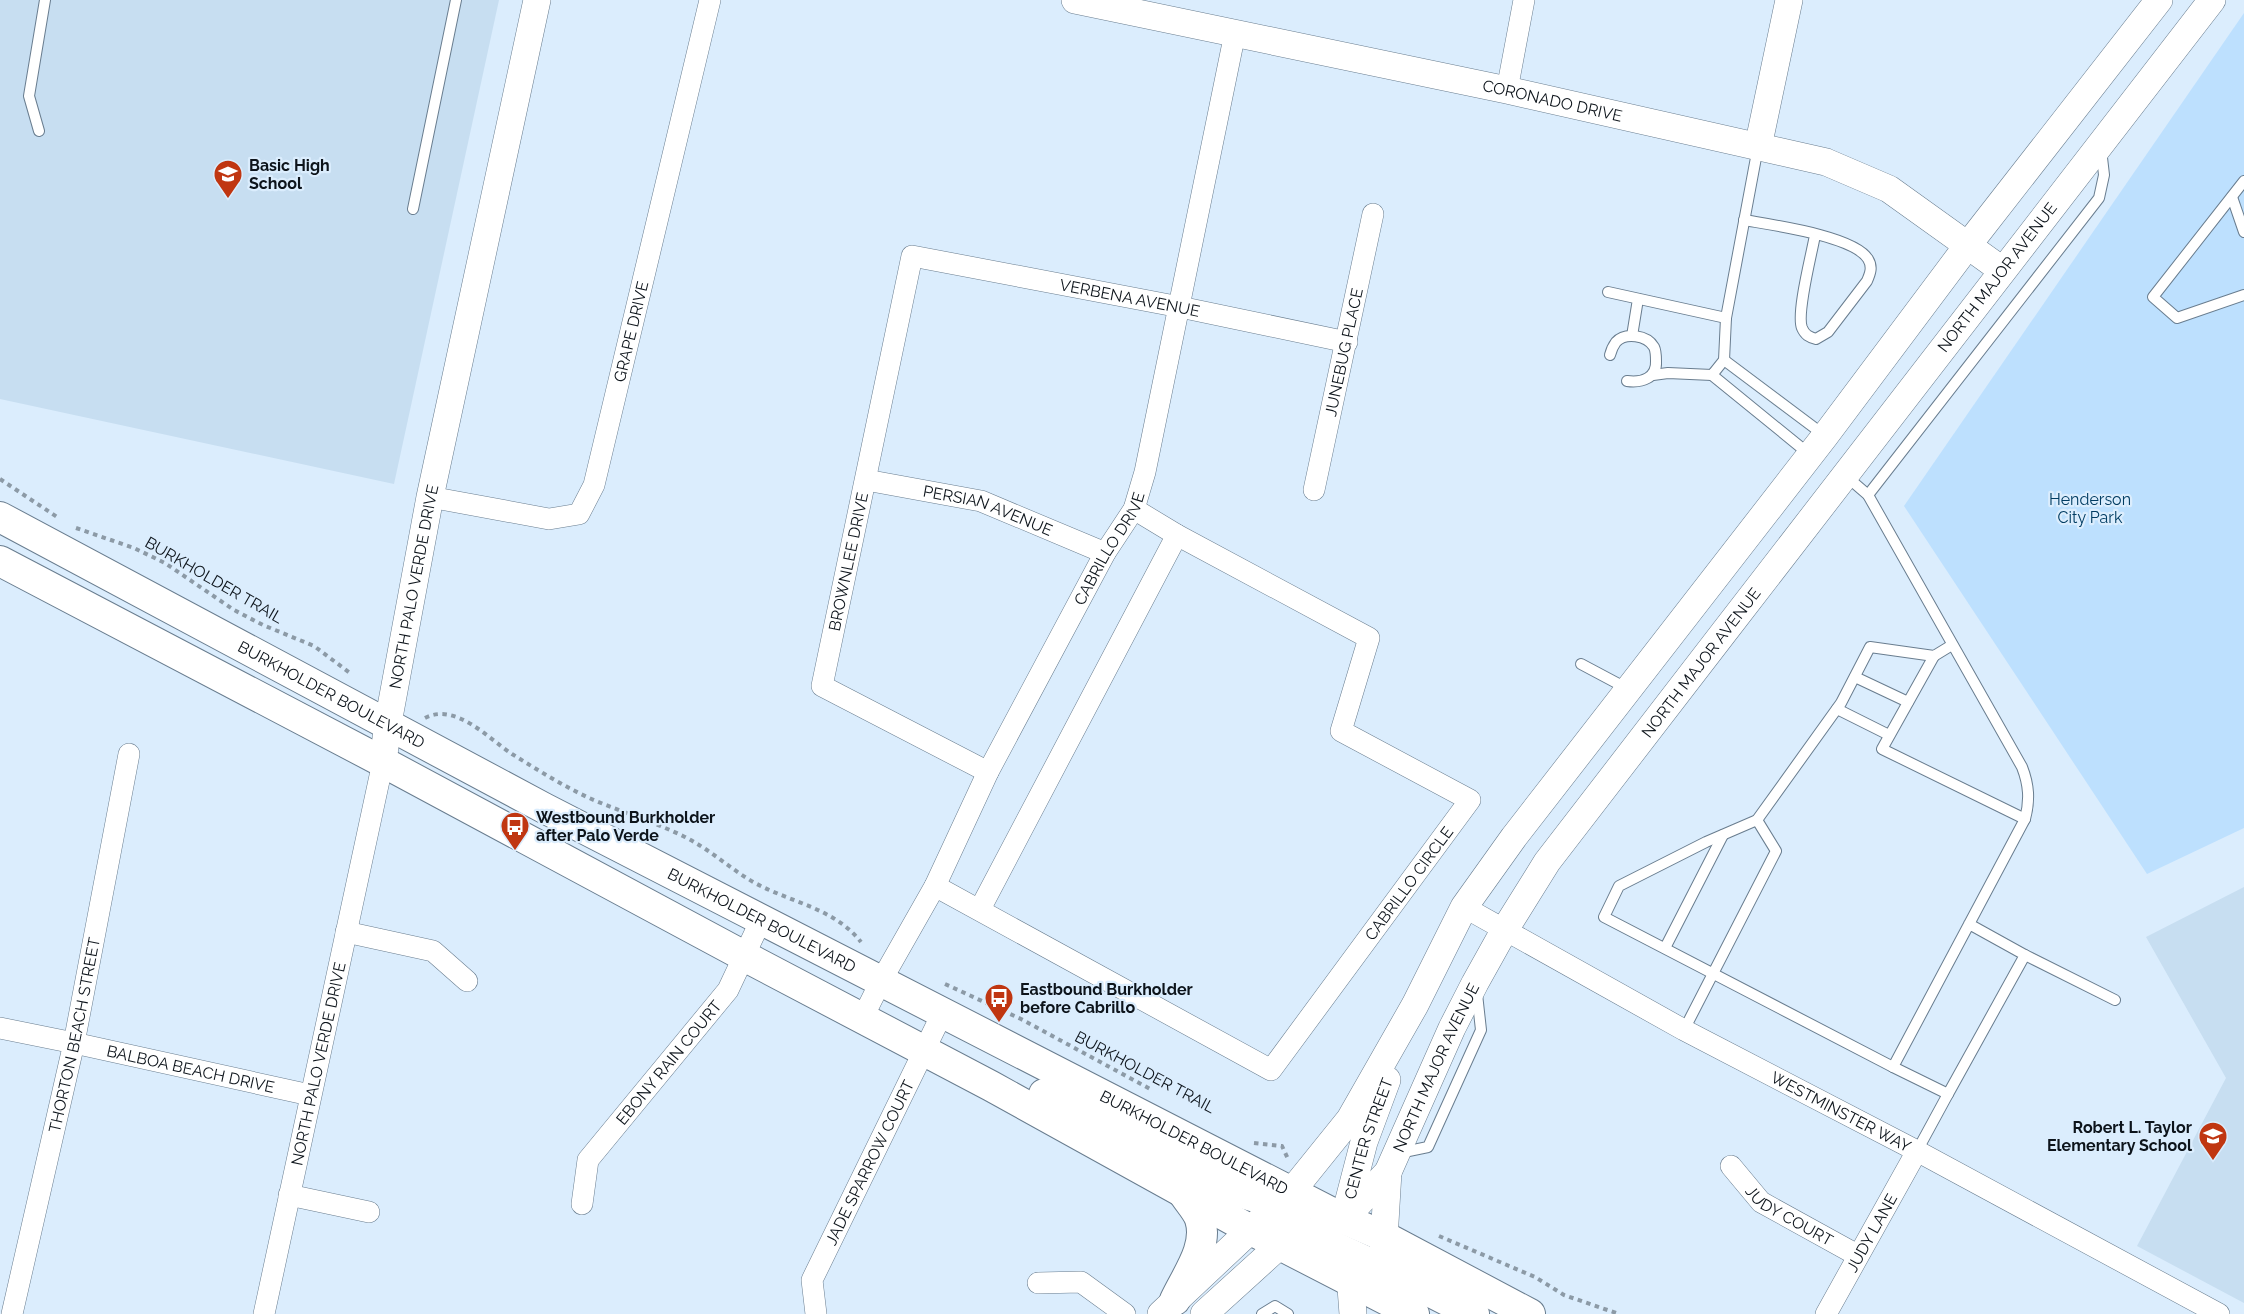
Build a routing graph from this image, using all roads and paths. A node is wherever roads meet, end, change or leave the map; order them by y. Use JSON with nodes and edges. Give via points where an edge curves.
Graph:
{"nodes":[{"id":1,"x":45,"y":0,"type":"edge"},
{"id":2,"x":456,"y":0,"type":"edge"},
{"id":3,"x":537,"y":0,"type":"edge"},
{"id":4,"x":710,"y":0,"type":"edge"},
{"id":5,"x":1075,"y":0,"type":"edge"},
{"id":6,"x":1524,"y":0,"type":"edge"},
{"id":7,"x":1789,"y":0,"type":"edge"},
{"id":8,"x":2159,"y":0,"type":"edge"},
{"id":9,"x":2212,"y":0,"type":"edge"},
{"id":10,"x":1235,"y":33,"type":"junction"},
{"id":11,"x":1507,"y":90,"type":"junction"},
{"id":12,"x":39,"y":131,"type":"dead end"},
{"id":13,"x":2100,"y":144,"type":"junction"},
{"id":14,"x":1758,"y":147,"type":"junction"},
{"id":15,"x":2244,"y":181,"type":"edge"},
{"id":16,"x":2232,"y":197,"type":"junction"},
{"id":17,"x":413,"y":209,"type":"dead end"},
{"id":18,"x":1372,"y":214,"type":"dead end"},
{"id":19,"x":1744,"y":219,"type":"junction"},
{"id":20,"x":2244,"y":232,"type":"edge"},
{"id":21,"x":1815,"y":235,"type":"junction"},
{"id":22,"x":1968,"y":245,"type":"junction"},
{"id":23,"x":912,"y":256,"type":"joint"},
{"id":24,"x":2002,"y":270,"type":"junction"},
{"id":25,"x":1608,"y":292,"type":"dead end"},
{"id":26,"x":2244,"y":295,"type":"edge"},
{"id":27,"x":1638,"y":299,"type":"junction"},
{"id":28,"x":1180,"y":307,"type":"junction"},
{"id":29,"x":1726,"y":318,"type":"junction"},
{"id":30,"x":1632,"y":336,"type":"junction"},
{"id":31,"x":1347,"y":342,"type":"junction"},
{"id":32,"x":1610,"y":355,"type":"dead end"},
{"id":33,"x":1724,"y":360,"type":"junction"},
{"id":34,"x":1653,"y":375,"type":"junction"},
{"id":35,"x":1712,"y":375,"type":"junction"},
{"id":36,"x":1627,"y":381,"type":"dead end"},
{"id":37,"x":1765,"y":391,"type":"junction"},
{"id":38,"x":1753,"y":408,"type":"junction"},
{"id":39,"x":1817,"y":445,"type":"junction"},
{"id":40,"x":1846,"y":476,"type":"junction"},
{"id":41,"x":0,"y":479,"type":"edge"},
{"id":42,"x":866,"y":480,"type":"junction"},
{"id":43,"x":1314,"y":490,"type":"dead end"},
{"id":44,"x":1868,"y":495,"type":"junction"},
{"id":45,"x":430,"y":497,"type":"junction"},
{"id":46,"x":1134,"y":509,"type":"junction"},
{"id":47,"x":0,"y":517,"type":"edge"},
{"id":48,"x":61,"y":520,"type":"dead end"},
{"id":49,"x":69,"y":525,"type":"dead end"},
{"id":50,"x":1177,"y":535,"type":"junction"},
{"id":51,"x":1105,"y":553,"type":"junction"},
{"id":52,"x":0,"y":561,"type":"edge"},
{"id":53,"x":1952,"y":645,"type":"junction"},
{"id":54,"x":1934,"y":656,"type":"junction"},
{"id":55,"x":1581,"y":664,"type":"dead end"},
{"id":56,"x":350,"y":673,"type":"dead end"},
{"id":57,"x":1855,"y":677,"type":"junction"},
{"id":58,"x":1628,"y":689,"type":"junction"},
{"id":59,"x":1908,"y":702,"type":"junction"},
{"id":60,"x":1837,"y":709,"type":"junction"},
{"id":61,"x":424,"y":718,"type":"dead end"},
{"id":62,"x":388,"y":723,"type":"junction"},
{"id":63,"x":1889,"y":735,"type":"junction"},
{"id":64,"x":129,"y":754,"type":"dead end"},
{"id":65,"x":383,"y":762,"type":"junction"},
{"id":66,"x":988,"y":772,"type":"junction"},
{"id":67,"x":2025,"y":819,"type":"junction"},
{"id":68,"x":1757,"y":820,"type":"junction"},
{"id":69,"x":1723,"y":835,"type":"junction"},
{"id":70,"x":935,"y":886,"type":"junction"},
{"id":71,"x":1464,"y":907,"type":"junction"},
{"id":72,"x":980,"y":909,"type":"junction"},
{"id":73,"x":761,"y":920,"type":"junction"},
{"id":74,"x":1969,"y":924,"type":"junction"},
{"id":75,"x":1504,"y":931,"type":"junction"},
{"id":76,"x":346,"y":932,"type":"junction"},
{"id":77,"x":1665,"y":948,"type":"junction"},
{"id":78,"x":868,"y":951,"type":"dead end"},
{"id":79,"x":2025,"y":955,"type":"junction"},
{"id":80,"x":744,"y":956,"type":"junction"},
{"id":81,"x":1712,"y":973,"type":"junction"},
{"id":82,"x":467,"y":981,"type":"dead end"},
{"id":83,"x":881,"y":981,"type":"junction"},
{"id":84,"x":938,"y":982,"type":"dead end"},
{"id":85,"x":2115,"y":1000,"type":"dead end"},
{"id":86,"x":1415,"y":1005,"type":"junction"},
{"id":87,"x":942,"y":1014,"type":"junction"},
{"id":88,"x":862,"y":1019,"type":"junction"},
{"id":89,"x":0,"y":1028,"type":"edge"},
{"id":90,"x":1684,"y":1030,"type":"junction"},
{"id":91,"x":74,"y":1042,"type":"junction"},
{"id":92,"x":923,"y":1051,"type":"junction"},
{"id":93,"x":1893,"y":1066,"type":"junction"},
{"id":94,"x":991,"y":1086,"type":"junction"},
{"id":95,"x":1154,"y":1091,"type":"dead end"},
{"id":96,"x":1948,"y":1094,"type":"junction"},
{"id":97,"x":310,"y":1095,"type":"junction"},
{"id":98,"x":1246,"y":1141,"type":"dead end"},
{"id":99,"x":1917,"y":1151,"type":"junction"},
{"id":100,"x":1392,"y":1163,"type":"junction"},
{"id":101,"x":1731,"y":1166,"type":"dead end"},
{"id":102,"x":1287,"y":1185,"type":"junction"},
{"id":103,"x":1182,"y":1191,"type":"junction"},
{"id":104,"x":289,"y":1195,"type":"junction"},
{"id":105,"x":582,"y":1204,"type":"dead end"},
{"id":106,"x":369,"y":1212,"type":"dead end"},
{"id":107,"x":1344,"y":1219,"type":"junction"},
{"id":108,"x":1251,"y":1230,"type":"junction"},
{"id":109,"x":1432,"y":1235,"type":"dead end"},
{"id":110,"x":1383,"y":1236,"type":"junction"},
{"id":111,"x":1294,"y":1239,"type":"junction"},
{"id":112,"x":1348,"y":1253,"type":"junction"},
{"id":113,"x":1857,"y":1255,"type":"junction"},
{"id":114,"x":1351,"y":1282,"type":"junction"},
{"id":115,"x":1038,"y":1283,"type":"dead end"},
{"id":116,"x":1384,"y":1294,"type":"edge"},
{"id":117,"x":1168,"y":1307,"type":"edge"},
{"id":118,"x":12,"y":1314,"type":"edge"},
{"id":119,"x":264,"y":1314,"type":"edge"},
{"id":120,"x":816,"y":1314,"type":"edge"},
{"id":121,"x":1125,"y":1314,"type":"edge"},
{"id":122,"x":1204,"y":1314,"type":"edge"},
{"id":123,"x":1262,"y":1314,"type":"edge"},
{"id":124,"x":1288,"y":1314,"type":"edge"},
{"id":125,"x":1353,"y":1314,"type":"edge"},
{"id":126,"x":1414,"y":1314,"type":"edge"},
{"id":127,"x":1474,"y":1314,"type":"edge"},
{"id":128,"x":1530,"y":1314,"type":"edge"},
{"id":129,"x":1619,"y":1314,"type":"edge"},
{"id":130,"x":1826,"y":1314,"type":"edge"},
{"id":131,"x":2219,"y":1314,"type":"edge"}],
"edges":[{"from":1,"to":12,"type":"lane","via":[[29,96]]},
{"from":2,"to":17,"type":"lane"},
{"from":3,"to":45,"type":"street","name":"NORTH PALO VERDE DRIVE"},
{"from":4,"to":45,"type":"street","name":"GRAPE DRIVE","via":[[594,485],[579,514],[549,519]]},
{"from":5,"to":10,"type":"street","name":"CORONADO DRIVE"},
{"from":6,"to":11,"type":"street"},
{"from":7,"to":14,"type":"street"},
{"from":8,"to":22,"type":"street"},
{"from":9,"to":13,"type":"street","name":"NORTH MAJOR AVENUE"},
{"from":10,"to":11,"type":"street","name":"CORONADO DRIVE"},
{"from":10,"to":28,"type":"street","name":"CABRILLO DRIVE"},
{"from":11,"to":14,"type":"street","name":"CORONADO DRIVE"},
{"from":13,"to":24,"type":"street","name":"NORTH MAJOR AVENUE"},
{"from":13,"to":44,"type":"lane","via":[[2104,175],[2099,198]]},
{"from":14,"to":19,"type":"lane"},
{"from":14,"to":22,"type":"street","name":"CORONADO DRIVE","via":[[1826,162],[1889,189]]},
{"from":15,"to":16,"type":"lane"},
{"from":16,"to":20,"type":"lane"},
{"from":16,"to":26,"type":"lane","via":[[2153,297],[2177,318]]},
{"from":18,"to":31,"type":"street","name":"JUNEBUG PLACE"},
{"from":19,"to":21,"type":"lane"},
{"from":19,"to":29,"type":"lane"},
{"from":21,"to":21,"type":"lane","via":[[1838,239],[1867,256],[1871,272],[1828,332],[1816,339],[1804,333],[1800,318]]},
{"from":22,"to":24,"type":"street","name":"CORONADO DRIVE"},
{"from":22,"to":39,"type":"street"},
{"from":23,"to":28,"type":"street","name":"VERBENA AVENUE"},
{"from":23,"to":42,"type":"street","name":"BROWNLEE DRIVE"},
{"from":24,"to":40,"type":"street","name":"NORTH MAJOR AVENUE"},
{"from":25,"to":27,"type":"lane"},
{"from":27,"to":29,"type":"lane"},
{"from":27,"to":30,"type":"lane"},
{"from":28,"to":31,"type":"street","name":"VERBENA AVENUE"},
{"from":28,"to":46,"type":"street","name":"CABRILLO DRIVE"},
{"from":29,"to":33,"type":"lane"},
{"from":30,"to":32,"type":"lane","via":[[1617,341]]},
{"from":30,"to":34,"type":"lane","via":[[1653,345],[1657,367]]},
{"from":31,"to":43,"type":"street","name":"JUNEBUG PLACE"},
{"from":33,"to":35,"type":"lane"},
{"from":33,"to":37,"type":"lane"},
{"from":34,"to":35,"type":"lane"},
{"from":34,"to":36,"type":"lane","via":[[1638,382]]},
{"from":35,"to":38,"type":"lane"},
{"from":37,"to":38,"type":"lane"},
{"from":37,"to":39,"type":"lane"},
{"from":38,"to":39,"type":"lane"},
{"from":39,"to":40,"type":"street"},
{"from":39,"to":58,"type":"street"},
{"from":40,"to":44,"type":"lane"},
{"from":40,"to":75,"type":"street","name":"NORTH MAJOR AVENUE","via":[[1547,862]]},
{"from":41,"to":48,"type":"path"},
{"from":42,"to":51,"type":"street","name":"PERSIAN AVENUE","via":[[981,501]]},
{"from":42,"to":66,"type":"street","name":"BROWNLEE DRIVE","via":[[822,686]]},
{"from":44,"to":53,"type":"lane"},
{"from":45,"to":62,"type":"street","name":"NORTH PALO VERDE DRIVE"},
{"from":46,"to":50,"type":"street","name":"CABRILLO CIRCLE"},
{"from":46,"to":51,"type":"street","name":"CABRILLO DRIVE"},
{"from":47,"to":62,"type":"main road","name":"BURKHOLDER BOULEVARD"},
{"from":49,"to":56,"type":"path","name":"BURKHOLDER TRAIL","via":[[165,563],[234,610],[314,646]]},
{"from":50,"to":72,"type":"street"},
{"from":50,"to":72,"type":"street","name":"CABRILLO CIRCLE","via":[[1369,639],[1341,731],[1470,800],[1271,1070]]},
{"from":51,"to":66,"type":"street","name":"CABRILLO DRIVE"},
{"from":52,"to":65,"type":"main road"},
{"from":53,"to":54,"type":"lane"},
{"from":53,"to":67,"type":"lane","via":[[2022,767],[2029,793]]},
{"from":54,"to":57,"type":"lane","via":[[1870,647]]},
{"from":54,"to":59,"type":"lane"},
{"from":55,"to":58,"type":"lane"},
{"from":57,"to":59,"type":"lane"},
{"from":57,"to":60,"type":"lane"},
{"from":58,"to":71,"type":"street"},
{"from":59,"to":63,"type":"lane"},
{"from":60,"to":63,"type":"lane"},
{"from":60,"to":68,"type":"lane"},
{"from":61,"to":78,"type":"path","via":[[434,713],[467,723],[545,775],[682,836],[754,882],[840,921]]},
{"from":62,"to":65,"type":"street","name":"NORTH PALO VERDE DRIVE"},
{"from":62,"to":73,"type":"main road","name":"BURKHOLDER BOULEVARD"},
{"from":63,"to":67,"type":"lane","via":[[1882,748]]},
{"from":64,"to":91,"type":"street","name":"THORTON BEACH STREET"},
{"from":65,"to":76,"type":"street","name":"NORTH PALO VERDE DRIVE"},
{"from":65,"to":80,"type":"main road"},
{"from":66,"to":70,"type":"street","name":"CABRILLO DRIVE"},
{"from":67,"to":74,"type":"lane"},
{"from":68,"to":69,"type":"lane"},
{"from":68,"to":81,"type":"lane","via":[[1776,851]]},
{"from":69,"to":77,"type":"lane"},
{"from":69,"to":77,"type":"lane","via":[[1619,886],[1604,917]]},
{"from":70,"to":72,"type":"street","name":"CABRILLO CIRCLE"},
{"from":70,"to":83,"type":"street","name":"CABRILLO DRIVE"},
{"from":71,"to":75,"type":"street","name":"WESTMINSTER WAY"},
{"from":71,"to":86,"type":"street"},
{"from":73,"to":80,"type":"street","name":"EBONY RAIN COURT"},
{"from":73,"to":83,"type":"main road","name":"BURKHOLDER BOULEVARD"},
{"from":74,"to":79,"type":"lane"},
{"from":74,"to":93,"type":"lane"},
{"from":75,"to":90,"type":"street","name":"WESTMINSTER WAY"},
{"from":75,"to":100,"type":"street","name":"NORTH MAJOR AVENUE","via":[[1452,1028]]},
{"from":76,"to":82,"type":"street","via":[[433,951]]},
{"from":76,"to":97,"type":"street","name":"NORTH PALO VERDE DRIVE"},
{"from":77,"to":81,"type":"lane"},
{"from":79,"to":85,"type":"lane"},
{"from":79,"to":96,"type":"lane"},
{"from":80,"to":88,"type":"main road"},
{"from":80,"to":105,"type":"street","name":"EBONY RAIN COURT","via":[[728,990],[588,1160]]},
{"from":81,"to":90,"type":"lane"},
{"from":81,"to":93,"type":"lane"},
{"from":83,"to":87,"type":"main road","name":"BURKHOLDER BOULEVARD"},
{"from":83,"to":88,"type":"street","name":"CABRILLO DRIVE"},
{"from":84,"to":95,"type":"path","name":"BURKHOLDER TRAIL","via":[[1021,1019]]},
{"from":86,"to":102,"type":"street","via":[[1350,1119]]},
{"from":86,"to":107,"type":"street","name":"CENTER STREET","via":[[1364,1142]]},
{"from":87,"to":92,"type":"street","name":"JADE SPARROW COURT"},
{"from":87,"to":102,"type":"main road","name":"BURKHOLDER BOULEVARD"},
{"from":88,"to":92,"type":"main road"},
{"from":89,"to":91,"type":"street","name":"BALBOA BEACH DRIVE"},
{"from":90,"to":99,"type":"street","name":"WESTMINSTER WAY"},
{"from":91,"to":97,"type":"street","name":"BALBOA BEACH DRIVE"},
{"from":91,"to":118,"type":"street","name":"THORTON BEACH STREET"},
{"from":92,"to":94,"type":"main road"},
{"from":92,"to":120,"type":"street","name":"JADE SPARROW COURT","via":[[812,1280]]},
{"from":93,"to":96,"type":"lane"},
{"from":94,"to":102,"type":"main road","via":[[1047,1094],[1227,1188]]},
{"from":94,"to":103,"type":"main road"},
{"from":96,"to":99,"type":"lane"},
{"from":97,"to":104,"type":"street","name":"NORTH PALO VERDE DRIVE"},
{"from":98,"to":102,"type":"path","via":[[1282,1146]]},
{"from":99,"to":113,"type":"street","name":"JUDY LANE"},
{"from":99,"to":131,"type":"street","name":"WESTMINSTER WAY"},
{"from":100,"to":107,"type":"street","name":"NORTH MAJOR AVENUE"},
{"from":100,"to":110,"type":"street","name":"CENTER STREET"},
{"from":101,"to":113,"type":"street","name":"JUDY COURT","via":[[1761,1202]]},
{"from":102,"to":107,"type":"main road"},
{"from":102,"to":108,"type":"street"},
{"from":103,"to":108,"type":"main road"},
{"from":103,"to":117,"type":"main road","via":[[1200,1220],[1201,1239],[1196,1260]]},
{"from":104,"to":106,"type":"street"},
{"from":104,"to":119,"type":"street","name":"NORTH PALO VERDE DRIVE"},
{"from":107,"to":110,"type":"main road"},
{"from":107,"to":111,"type":"street","name":"NORTH MAJOR AVENUE"},
{"from":107,"to":112,"type":"street","name":"CENTER STREET"},
{"from":108,"to":111,"type":"main road"},
{"from":108,"to":117,"type":"street"},
{"from":109,"to":129,"type":"path"},
{"from":110,"to":116,"type":"street","name":"CENTER STREET"},
{"from":110,"to":128,"type":"main road"},
{"from":111,"to":112,"type":"main road"},
{"from":111,"to":114,"type":"main road"},
{"from":111,"to":122,"type":"street","name":"NORTH MAJOR AVENUE"},
{"from":112,"to":114,"type":"street","name":"CENTER STREET"},
{"from":112,"to":116,"type":"main road"},
{"from":113,"to":130,"type":"street","name":"JUDY LANE"},
{"from":114,"to":116,"type":"main road"},
{"from":114,"to":125,"type":"street","name":"CENTER STREET"},
{"from":115,"to":121,"type":"street","via":[[1081,1282]]},
{"from":116,"to":126,"type":"main road"},
{"from":116,"to":127,"type":"main road","via":[[1411,1282]]},
{"from":123,"to":124,"type":"lane","via":[[1275,1306]]}]}
